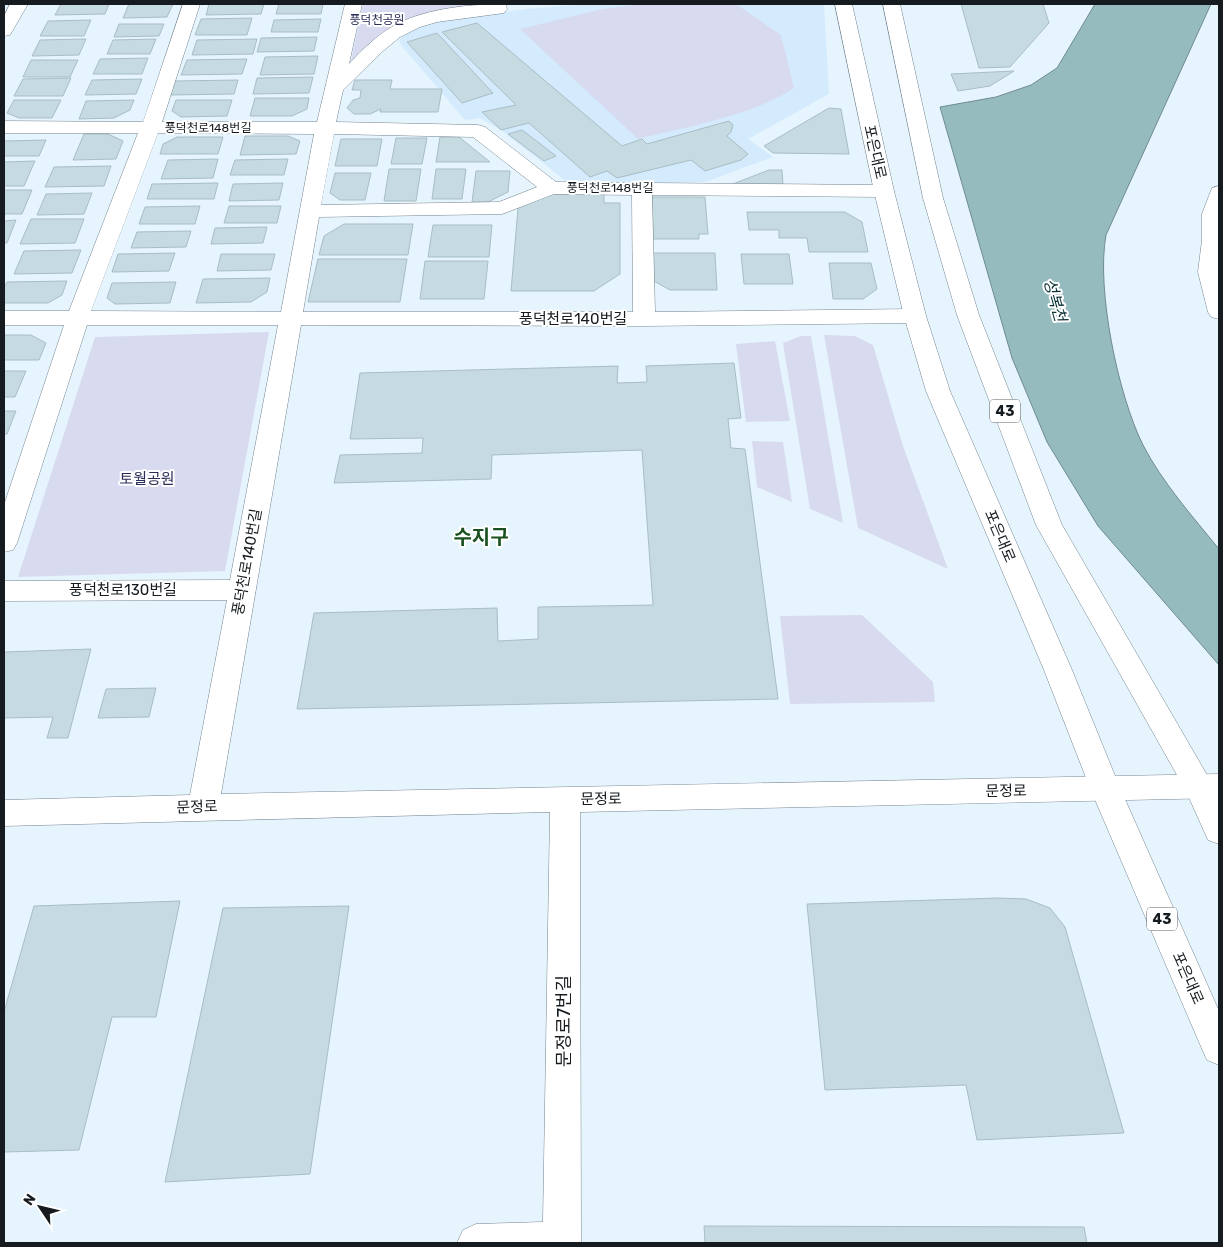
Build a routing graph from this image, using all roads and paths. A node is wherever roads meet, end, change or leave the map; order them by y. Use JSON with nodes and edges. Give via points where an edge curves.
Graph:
{"nodes":[{"id":1,"x":19,"y":4,"type":"edge"},
{"id":2,"x":191,"y":4,"type":"edge"},
{"id":3,"x":353,"y":4,"type":"edge"},
{"id":4,"x":498,"y":4,"type":"edge"},
{"id":5,"x":843,"y":4,"type":"edge"},
{"id":6,"x":891,"y":4,"type":"edge"},
{"id":7,"x":4,"y":31,"type":"edge"},
{"id":8,"x":335,"y":86,"type":"junction"},
{"id":9,"x":4,"y":127,"type":"edge"},
{"id":10,"x":150,"y":128,"type":"junction"},
{"id":11,"x":325,"y":128,"type":"junction"},
{"id":12,"x":642,"y":187,"type":"junction"},
{"id":13,"x":551,"y":188,"type":"junction"},
{"id":14,"x":884,"y":191,"type":"junction"},
{"id":15,"x":1219,"y":192,"type":"edge"},
{"id":16,"x":310,"y":210,"type":"junction"},
{"id":17,"x":1219,"y":312,"type":"edge"},
{"id":18,"x":915,"y":316,"type":"junction"},
{"id":19,"x":78,"y":317,"type":"junction"},
{"id":20,"x":4,"y":318,"type":"edge"},
{"id":21,"x":291,"y":318,"type":"junction"},
{"id":22,"x":644,"y":319,"type":"junction"},
{"id":23,"x":4,"y":543,"type":"edge"},
{"id":24,"x":4,"y":590,"type":"edge"},
{"id":25,"x":242,"y":590,"type":"junction"},
{"id":26,"x":1209,"y":786,"type":"edge"},
{"id":27,"x":1105,"y":788,"type":"junction"},
{"id":28,"x":566,"y":799,"type":"junction"},
{"id":29,"x":204,"y":807,"type":"junction"},
{"id":30,"x":4,"y":813,"type":"edge"},
{"id":31,"x":1219,"y":831,"type":"edge"},
{"id":32,"x":1219,"y":1049,"type":"edge"},
{"id":33,"x":562,"y":1242,"type":"edge"},
{"id":34,"x":476,"y":1243,"type":"edge"}],
"edges":[{"from":1,"to":7,"type":"street"},
{"from":2,"to":10,"type":"street","name":"풍덕천로148번길"},
{"from":3,"to":8,"type":"street"},
{"from":4,"to":8,"type":"street","via":[[498,9],[416,22],[401,30]]},
{"from":5,"to":14,"type":"street","name":"포은대로","number":"43"},
{"from":6,"to":26,"type":"street","number":"43","via":[[933,198],[968,315],[1049,526]]},
{"from":8,"to":11,"type":"street"},
{"from":9,"to":10,"type":"street","name":"풍덕천로148번길"},
{"from":10,"to":11,"type":"street","name":"풍덕천로148번길"},
{"from":10,"to":19,"type":"street"},
{"from":11,"to":13,"type":"street","name":"풍덕천로148번길","via":[[478,131]]},
{"from":11,"to":16,"type":"street","name":"풍덕천로140번길"},
{"from":12,"to":13,"type":"street","name":"풍덕천로148번길"},
{"from":12,"to":14,"type":"street","name":"풍덕천로148번길"},
{"from":12,"to":22,"type":"street","name":"풍덕천로140번길"},
{"from":13,"to":16,"type":"street","via":[[502,208]]},
{"from":14,"to":18,"type":"street","name":"포은대로","number":"43"},
{"from":15,"to":17,"type":"street","via":[[1212,214],[1209,272]]},
{"from":16,"to":21,"type":"street","name":"풍덕천로140번길"},
{"from":18,"to":22,"type":"street","name":"풍덕천로140번길"},
{"from":18,"to":27,"type":"street","name":"포은대로","number":"43","via":[[938,392],[1058,670]]},
{"from":19,"to":20,"type":"street","name":"풍덕천로140번길"},
{"from":19,"to":21,"type":"street","name":"풍덕천로140번길"},
{"from":19,"to":23,"type":"street"},
{"from":21,"to":22,"type":"street","name":"풍덕천로140번길"},
{"from":21,"to":25,"type":"street","name":"풍덕천로140번길"},
{"from":24,"to":25,"type":"street","name":"풍덕천로130번길"},
{"from":25,"to":29,"type":"street","name":"풍덕천로140번길"},
{"from":26,"to":27,"type":"street","name":"문정로"},
{"from":26,"to":31,"type":"street","number":"43"},
{"from":27,"to":28,"type":"street","name":"문정로"},
{"from":27,"to":32,"type":"street","name":"포은대로","number":"43"},
{"from":28,"to":29,"type":"street","name":"문정로"},
{"from":28,"to":33,"type":"street","name":"문정로7번길"},
{"from":29,"to":30,"type":"street","name":"문정로"},
{"from":33,"to":34,"type":"street"}]}
